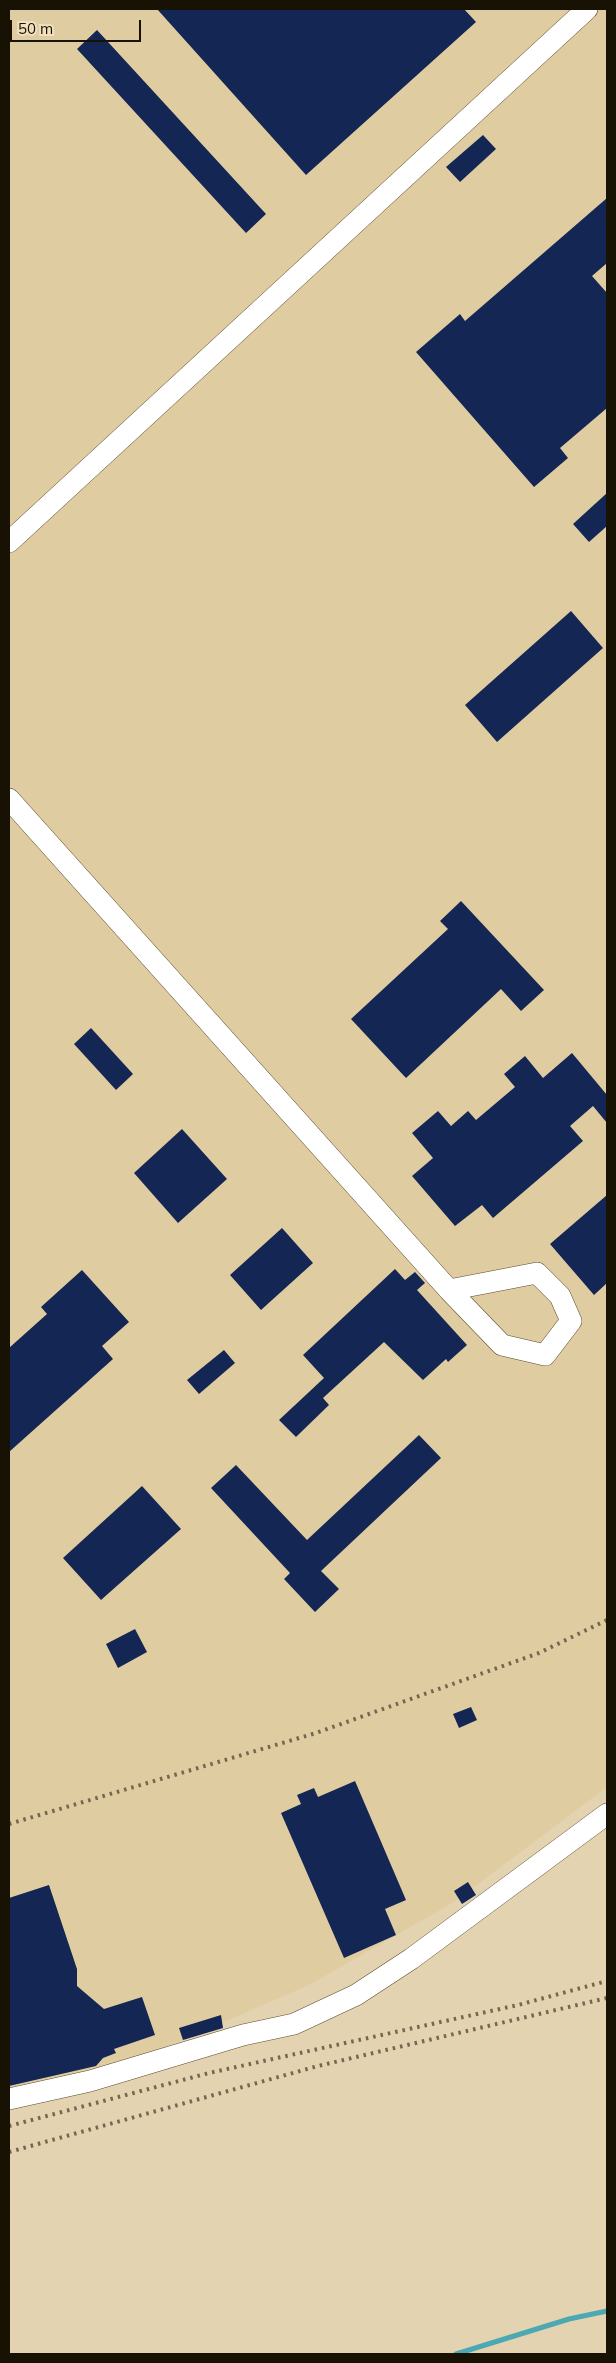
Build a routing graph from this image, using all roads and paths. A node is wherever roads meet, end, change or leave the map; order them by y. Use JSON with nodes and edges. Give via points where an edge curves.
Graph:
{"nodes":[{"id":1,"x":587,"y":9,"type":"edge"},
{"id":2,"x":9,"y":542,"type":"edge"},
{"id":3,"x":9,"y":799,"type":"edge"},
{"id":4,"x":449,"y":1290,"type":"junction"},
{"id":5,"x":607,"y":1814,"type":"edge"},
{"id":6,"x":9,"y":2099,"type":"edge"}],
"edges":[{"from":1,"to":2,"type":"street"},
{"from":3,"to":4,"type":"street"},
{"from":4,"to":4,"type":"street","via":[[536,1273],[560,1296],[571,1321],[545,1355],[502,1345]]},
{"from":5,"to":6,"type":"street","via":[[411,1959],[356,1995],[294,2024]]}]}
